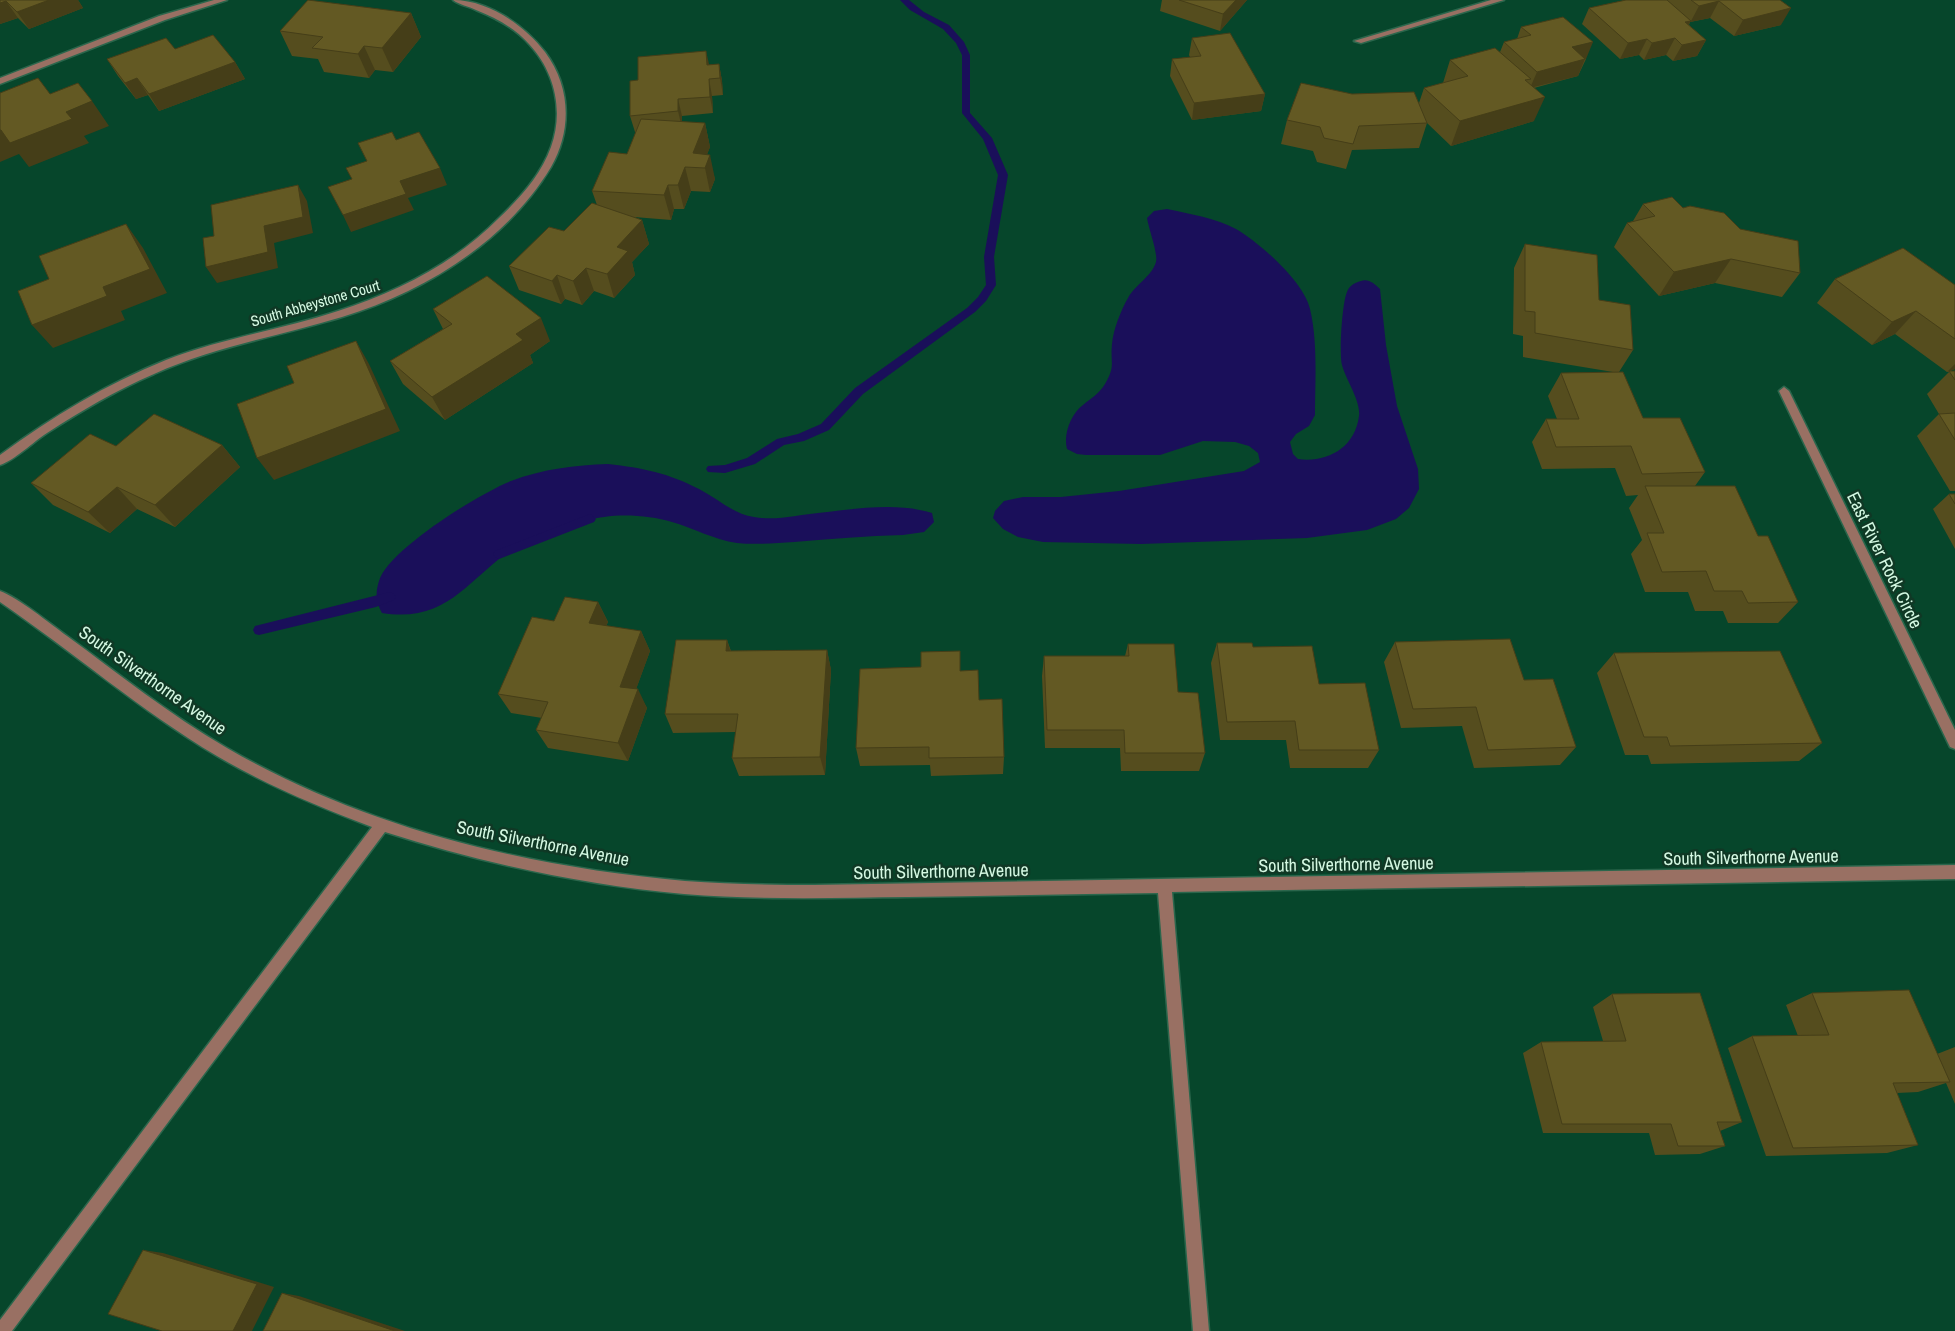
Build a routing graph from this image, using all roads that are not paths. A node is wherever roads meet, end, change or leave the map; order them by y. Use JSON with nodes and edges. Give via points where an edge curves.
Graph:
{"nodes":[{"id":1,"x":222,"y":0,"type":"edge"},
{"id":2,"x":457,"y":0,"type":"edge"},
{"id":3,"x":1500,"y":0,"type":"edge"},
{"id":4,"x":1358,"y":41,"type":"dead end"},
{"id":5,"x":0,"y":81,"type":"edge"},
{"id":6,"x":1784,"y":392,"type":"dead end"},
{"id":7,"x":0,"y":461,"type":"edge"},
{"id":8,"x":0,"y":596,"type":"edge"},
{"id":9,"x":1955,"y":743,"type":"edge"},
{"id":10,"x":383,"y":824,"type":"junction"},
{"id":11,"x":1955,"y":872,"type":"edge"},
{"id":12,"x":1164,"y":886,"type":"junction"},
{"id":13,"x":2,"y":1331,"type":"edge"},
{"id":14,"x":1201,"y":1331,"type":"edge"}],
"edges":[{"from":1,"to":5,"type":"street","via":[[162,18]]},
{"from":2,"to":7,"type":"street","name":"South Abbeystone Court","via":[[495,14],[532,40],[548,63],[562,97],[557,146],[549,163],[504,220],[452,261],[403,291],[340,315],[215,347],[133,378],[47,426]]},
{"from":3,"to":4,"type":"street"},
{"from":6,"to":9,"type":"street","name":"East River Rock Circle"},
{"from":8,"to":10,"type":"street","name":"South Silverthorne Avenue","via":[[170,719],[224,752],[287,786]]},
{"from":10,"to":12,"type":"street","name":"South Silverthorne Avenue","via":[[510,860],[663,885],[814,892]]},
{"from":10,"to":13,"type":"street"},
{"from":11,"to":12,"type":"street","name":"South Silverthorne Avenue"},
{"from":12,"to":14,"type":"street"}]}
